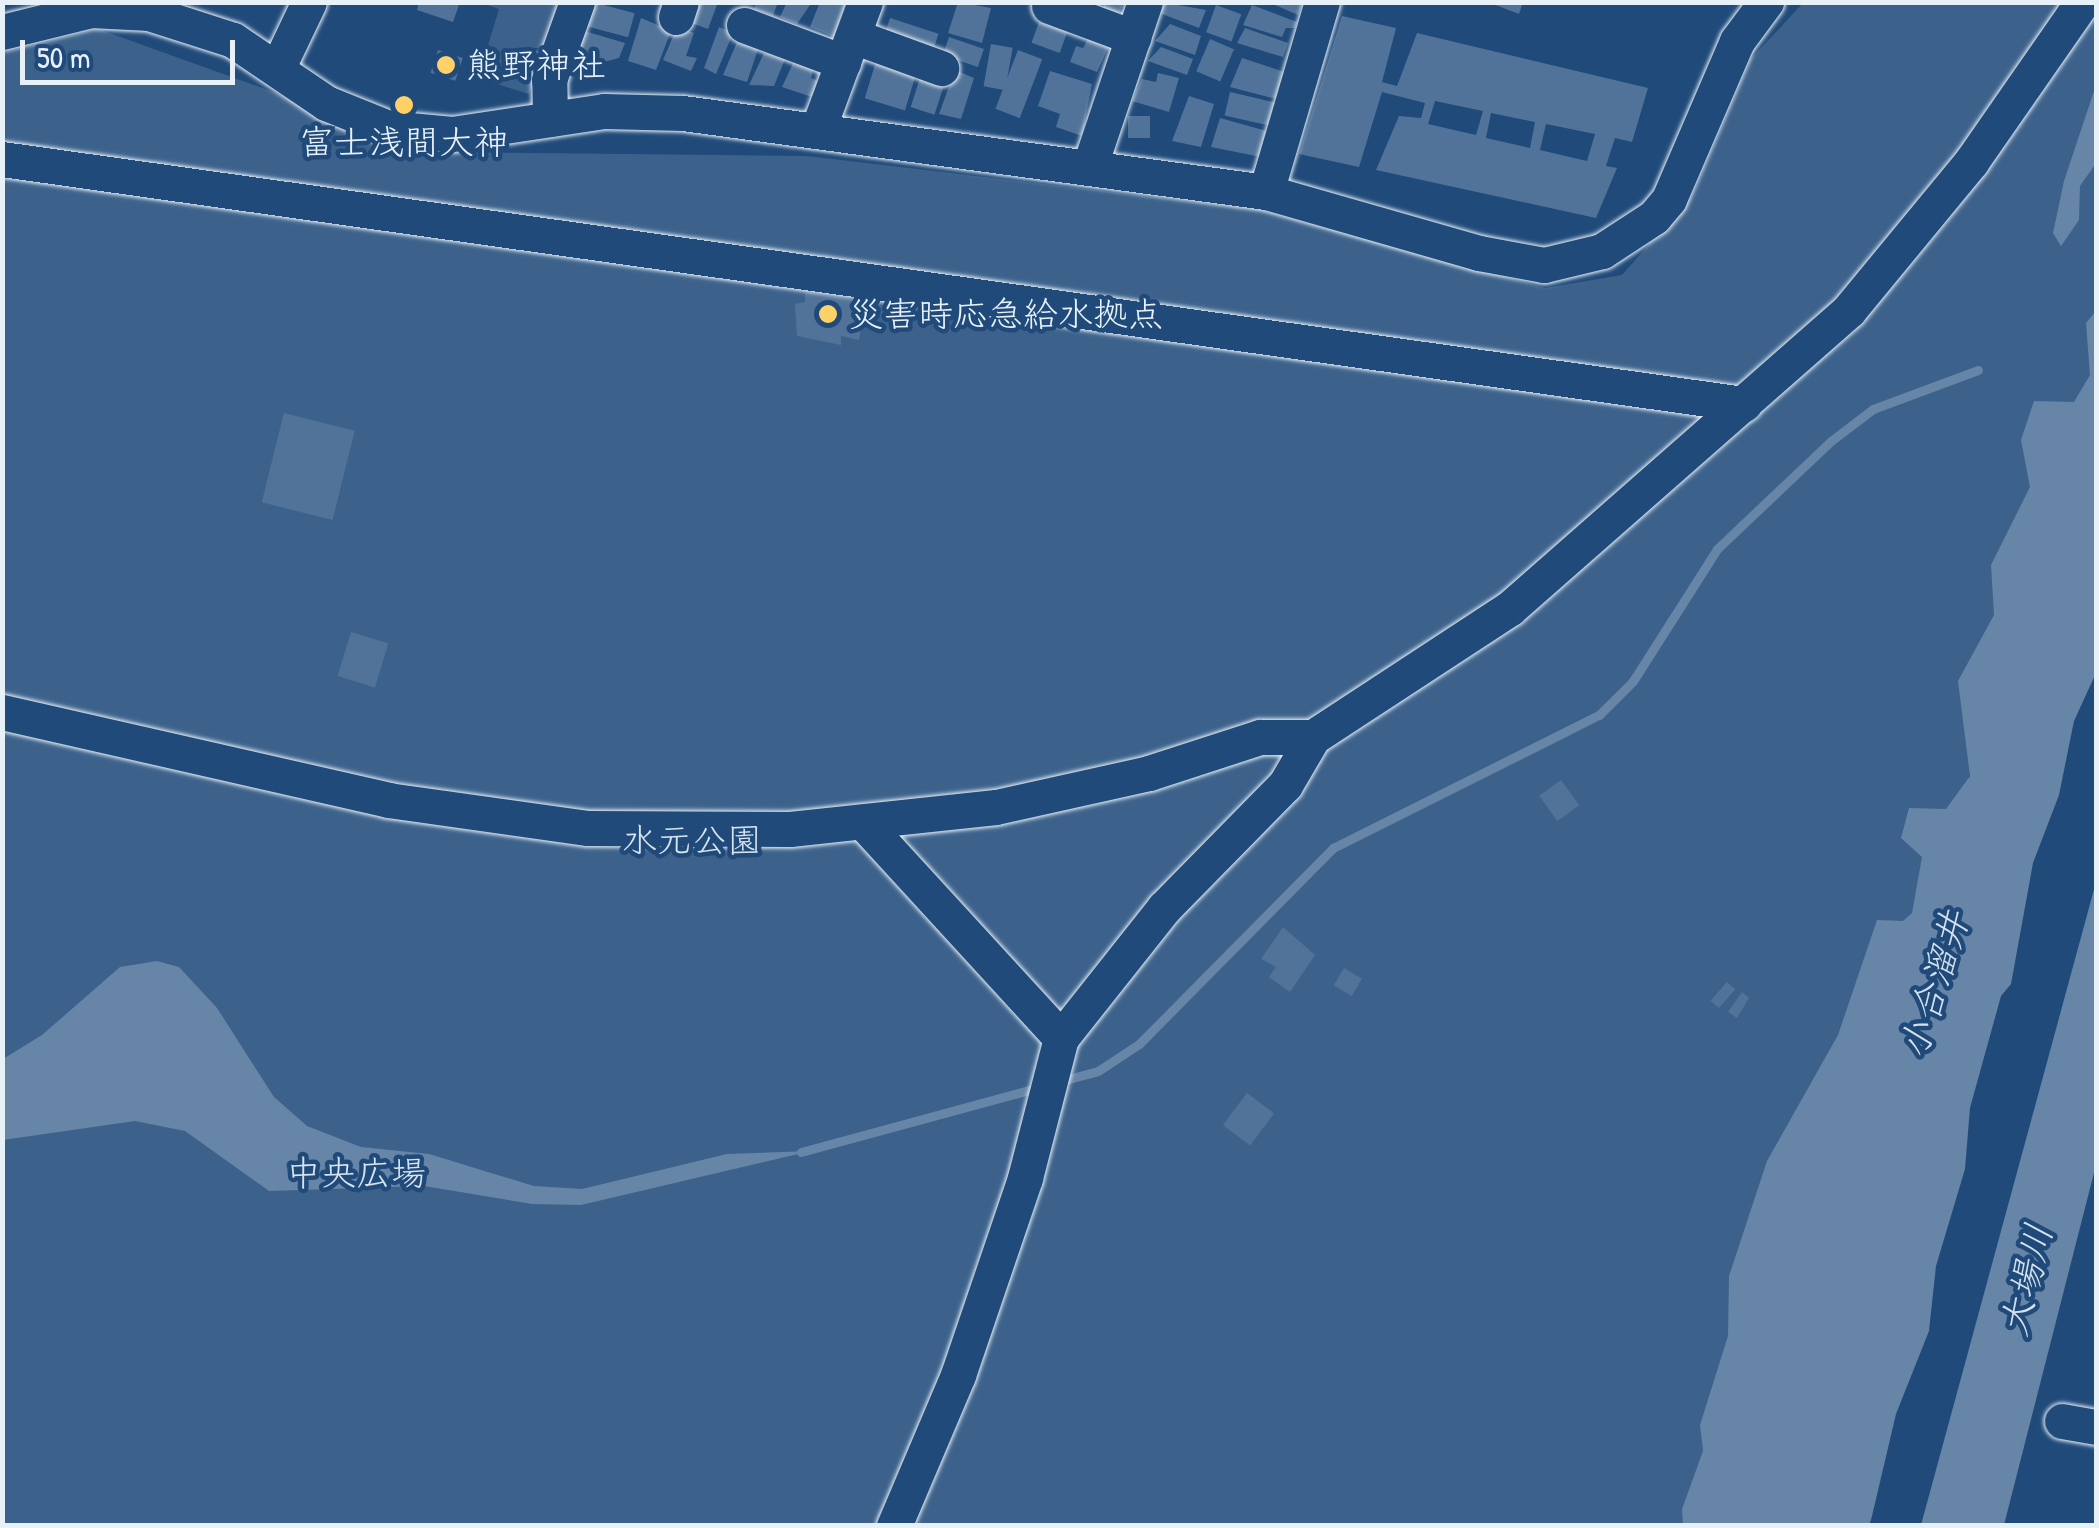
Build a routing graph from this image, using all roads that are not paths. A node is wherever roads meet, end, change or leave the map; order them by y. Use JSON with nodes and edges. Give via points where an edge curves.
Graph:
{"nodes":[{"id":1,"x":309,"y":2,"type":"edge"},
{"id":2,"x":577,"y":2,"type":"edge"},
{"id":3,"x":866,"y":2,"type":"edge"},
{"id":4,"x":1145,"y":2,"type":"edge"},
{"id":5,"x":1322,"y":2,"type":"edge"},
{"id":6,"x":1766,"y":2,"type":"edge"},
{"id":7,"x":2082,"y":2,"type":"edge"},
{"id":8,"x":92,"y":6,"type":"edge"},
{"id":9,"x":1048,"y":6,"type":"dead end"},
{"id":10,"x":744,"y":25,"type":"dead end"},
{"id":11,"x":2,"y":32,"type":"edge"},
{"id":12,"x":1132,"y":37,"type":"junction"},
{"id":13,"x":848,"y":49,"type":"junction"},
{"id":14,"x":941,"y":68,"type":"dead end"},
{"id":15,"x":277,"y":69,"type":"junction"},
{"id":16,"x":550,"y":119,"type":"junction"},
{"id":17,"x":818,"y":129,"type":"junction"},
{"id":18,"x":2,"y":159,"type":"edge"},
{"id":19,"x":1090,"y":165,"type":"junction"},
{"id":20,"x":1266,"y":192,"type":"junction"},
{"id":21,"x":1744,"y":404,"type":"junction"},
{"id":22,"x":2,"y":712,"type":"edge"},
{"id":23,"x":1313,"y":737,"type":"junction"},
{"id":24,"x":862,"y":822,"type":"junction"},
{"id":25,"x":1061,"y":1038,"type":"junction"},
{"id":26,"x":894,"y":1526,"type":"edge"}],
"edges":[{"from":1,"to":15,"type":"street"},
{"from":2,"to":16,"type":"street","via":[[549,80]]},
{"from":3,"to":13,"type":"street"},
{"from":4,"to":12,"type":"street"},
{"from":5,"to":20,"type":"street"},
{"from":6,"to":20,"type":"street","via":[[1737,41],[1669,199],[1654,217],[1602,251],[1574,261],[1519,263]]},
{"from":7,"to":21,"type":"street","via":[[1910,240],[1849,310]]},
{"from":8,"to":11,"type":"street"},
{"from":8,"to":15,"type":"street","via":[[190,21]]},
{"from":9,"to":12,"type":"street"},
{"from":10,"to":13,"type":"street"},
{"from":12,"to":19,"type":"street"},
{"from":13,"to":14,"type":"street"},
{"from":13,"to":17,"type":"street"},
{"from":15,"to":16,"type":"street","via":[[342,112],[388,128],[452,134]]},
{"from":16,"to":17,"type":"street","via":[[642,110]]},
{"from":17,"to":19,"type":"street"},
{"from":18,"to":21,"type":"street"},
{"from":19,"to":20,"type":"street"},
{"from":21,"to":23,"type":"street","via":[[1510,608]]},
{"from":22,"to":24,"type":"street","via":[[388,800],[588,828],[790,829]]},
{"from":23,"to":24,"type":"street","via":[[1260,738],[1149,773],[996,806]]},
{"from":23,"to":25,"type":"street","via":[[1285,786],[1164,908]]},
{"from":24,"to":25,"type":"street"},
{"from":25,"to":26,"type":"street","via":[[1025,1178],[964,1357]]}]}
